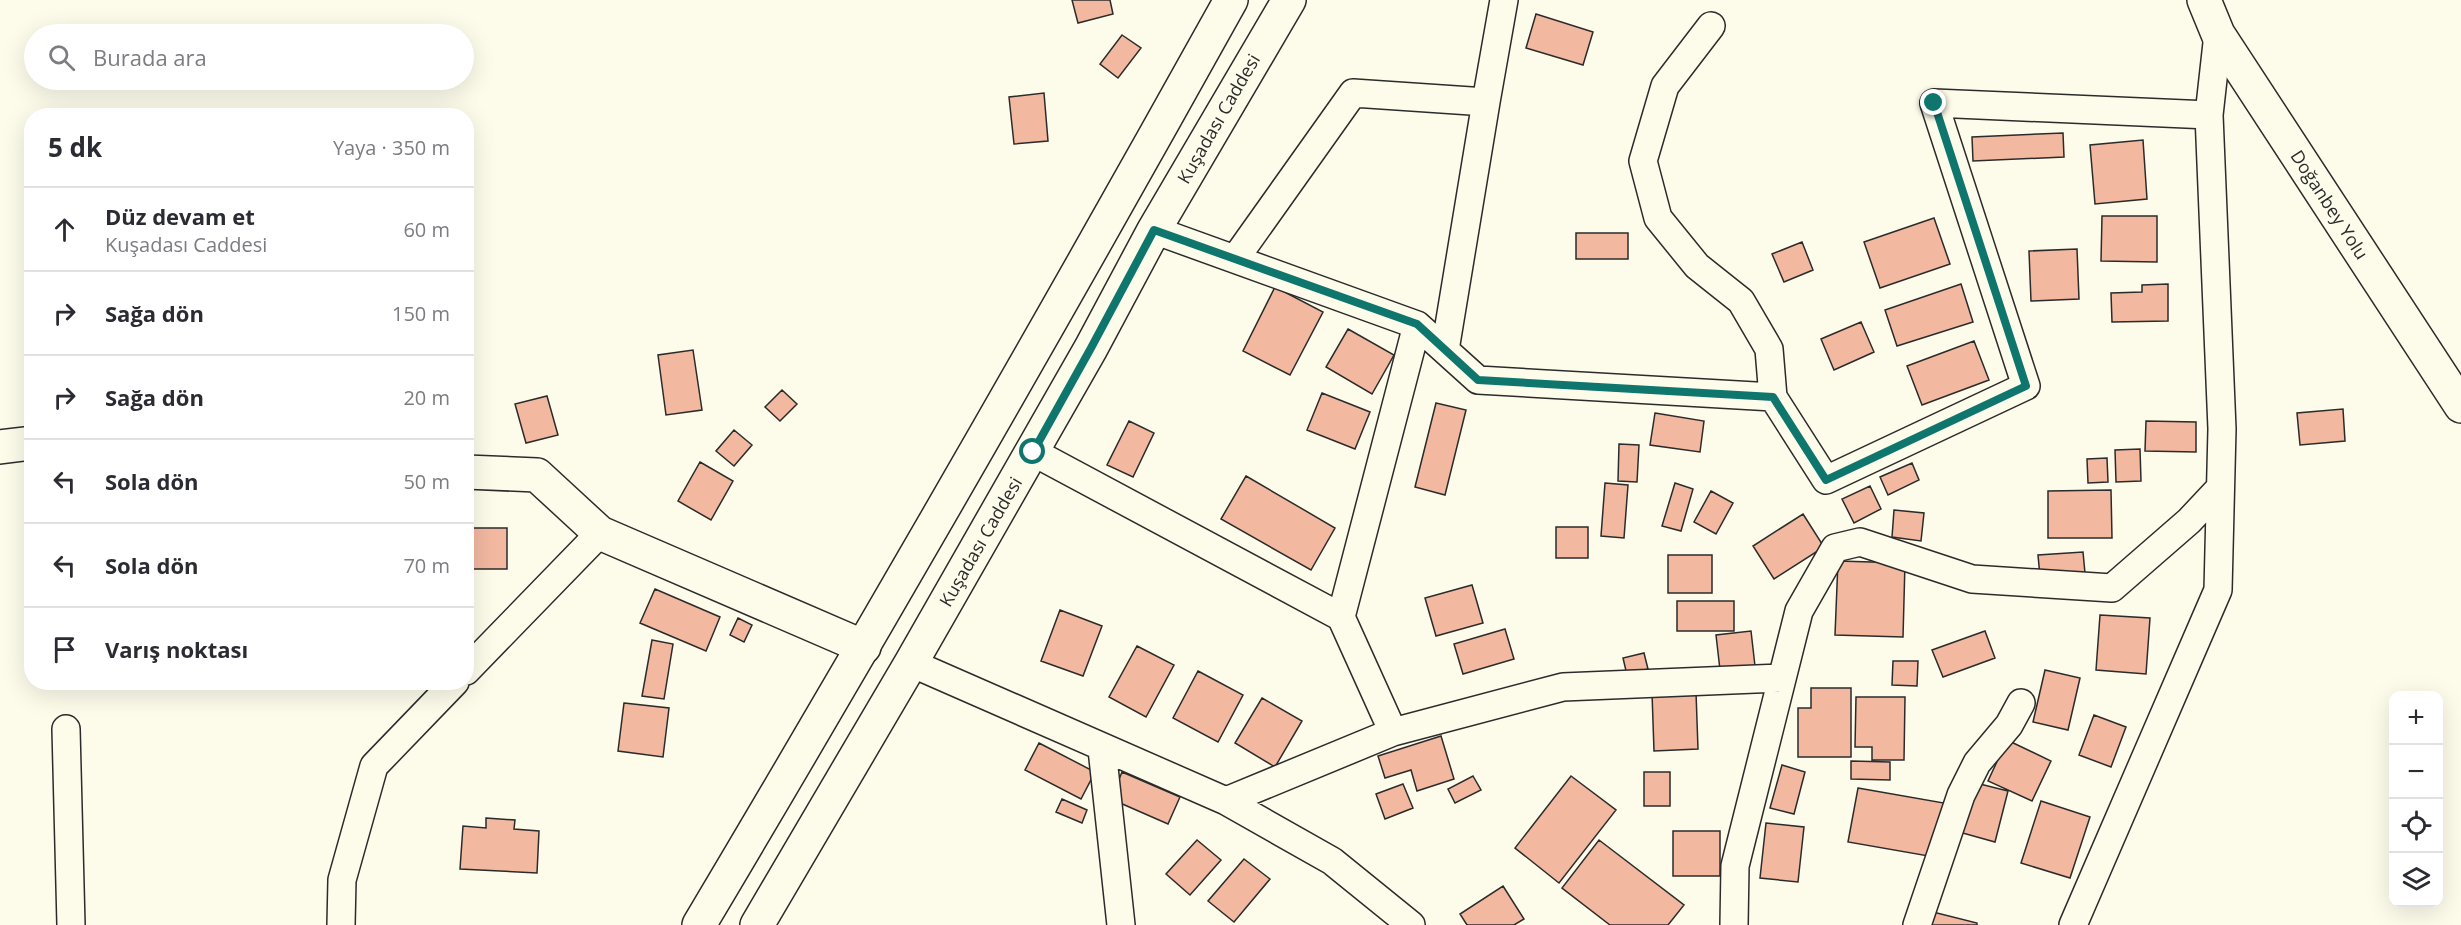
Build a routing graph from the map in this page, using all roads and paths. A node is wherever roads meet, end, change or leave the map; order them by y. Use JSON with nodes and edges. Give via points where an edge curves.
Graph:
{"nodes":[{"id":1,"x":1231,"y":0,"type":"edge"},
{"id":2,"x":1289,"y":0,"type":"edge"},
{"id":3,"x":1504,"y":0,"type":"edge"},
{"id":4,"x":2204,"y":0,"type":"edge"},
{"id":5,"x":1712,"y":26,"type":"dead end"},
{"id":6,"x":2218,"y":34,"type":"junction"},
{"id":7,"x":1486,"y":102,"type":"junction"},
{"id":8,"x":2209,"y":115,"type":"junction"},
{"id":9,"x":1154,"y":230,"type":"junction"},
{"id":10,"x":1235,"y":259,"type":"junction"},
{"id":11,"x":1417,"y":324,"type":"junction"},
{"id":12,"x":1445,"y":350,"type":"junction"},
{"id":13,"x":1773,"y":397,"type":"junction"},
{"id":14,"x":2461,"y":406,"type":"edge"},
{"id":15,"x":24,"y":444,"type":"edge"},
{"id":16,"x":0,"y":447,"type":"edge"},
{"id":17,"x":1033,"y":452,"type":"junction"},
{"id":18,"x":474,"y":471,"type":"edge"},
{"id":19,"x":2220,"y":488,"type":"junction"},
{"id":20,"x":600,"y":533,"type":"junction"},
{"id":21,"x":1341,"y":617,"type":"junction"},
{"id":22,"x":864,"y":647,"type":"junction"},
{"id":23,"x":474,"y":662,"type":"edge"},
{"id":24,"x":911,"y":663,"type":"junction"},
{"id":25,"x":1782,"y":678,"type":"junction"},
{"id":26,"x":447,"y":690,"type":"edge"},
{"id":27,"x":2021,"y":703,"type":"dead end"},
{"id":28,"x":66,"y":729,"type":"dead end"},
{"id":29,"x":1393,"y":732,"type":"junction"},
{"id":30,"x":1102,"y":749,"type":"junction"},
{"id":31,"x":1226,"y":801,"type":"junction"},
{"id":32,"x":71,"y":925,"type":"edge"},
{"id":33,"x":341,"y":925,"type":"edge"},
{"id":34,"x":699,"y":925,"type":"edge"},
{"id":35,"x":757,"y":925,"type":"edge"},
{"id":36,"x":1121,"y":925,"type":"edge"},
{"id":37,"x":1411,"y":925,"type":"edge"},
{"id":38,"x":1734,"y":925,"type":"edge"},
{"id":39,"x":1917,"y":925,"type":"edge"},
{"id":40,"x":2073,"y":925,"type":"edge"}],
"edges":[{"from":1,"to":22,"type":"main road"},
{"from":2,"to":9,"type":"main road","name":"Kuşadası Caddesi"},
{"from":3,"to":7,"type":"street"},
{"from":4,"to":6,"type":"main road","name":"Doğanbey Yolu"},
{"from":5,"to":13,"type":"street","via":[[1665,86],[1642,161],[1658,218],[1696,266],[1741,301],[1769,349]]},
{"from":6,"to":8,"type":"street"},
{"from":6,"to":14,"type":"main road","name":"Doğanbey Yolu"},
{"from":7,"to":10,"type":"street","via":[[1353,93]]},
{"from":7,"to":12,"type":"street"},
{"from":8,"to":13,"type":"street","via":[[1934,103],[2026,386],[1826,480]]},
{"from":8,"to":19,"type":"street","via":[[2222,429]]},
{"from":9,"to":10,"type":"street"},
{"from":9,"to":17,"type":"main road","name":"Kuşadası Caddesi"},
{"from":10,"to":11,"type":"street"},
{"from":11,"to":12,"type":"street"},
{"from":11,"to":21,"type":"street"},
{"from":12,"to":13,"type":"street","via":[[1478,380]]},
{"from":15,"to":16,"type":"main road"},
{"from":17,"to":21,"type":"street"},
{"from":17,"to":24,"type":"main road","name":"Kuşadası Caddesi"},
{"from":18,"to":20,"type":"main road","via":[[537,475]]},
{"from":19,"to":25,"type":"street","via":[[2112,588],[1972,579],[1860,542],[1835,548],[1799,611]]},
{"from":19,"to":40,"type":"street","via":[[2218,590]]},
{"from":20,"to":22,"type":"main road"},
{"from":20,"to":23,"type":"street"},
{"from":21,"to":29,"type":"street"},
{"from":22,"to":34,"type":"main road"},
{"from":24,"to":30,"type":"street"},
{"from":24,"to":35,"type":"main road","name":"Kuşadası Caddesi"},
{"from":25,"to":29,"type":"street","via":[[1563,687]]},
{"from":25,"to":38,"type":"street","via":[[1735,867]]},
{"from":26,"to":33,"type":"street","via":[[374,766],[342,880]]},
{"from":27,"to":39,"type":"street","via":[[1977,763],[1961,795]]},
{"from":28,"to":32,"type":"street"},
{"from":29,"to":31,"type":"street"},
{"from":30,"to":31,"type":"street"},
{"from":30,"to":36,"type":"street"},
{"from":31,"to":37,"type":"street","via":[[1332,861]]}]}
